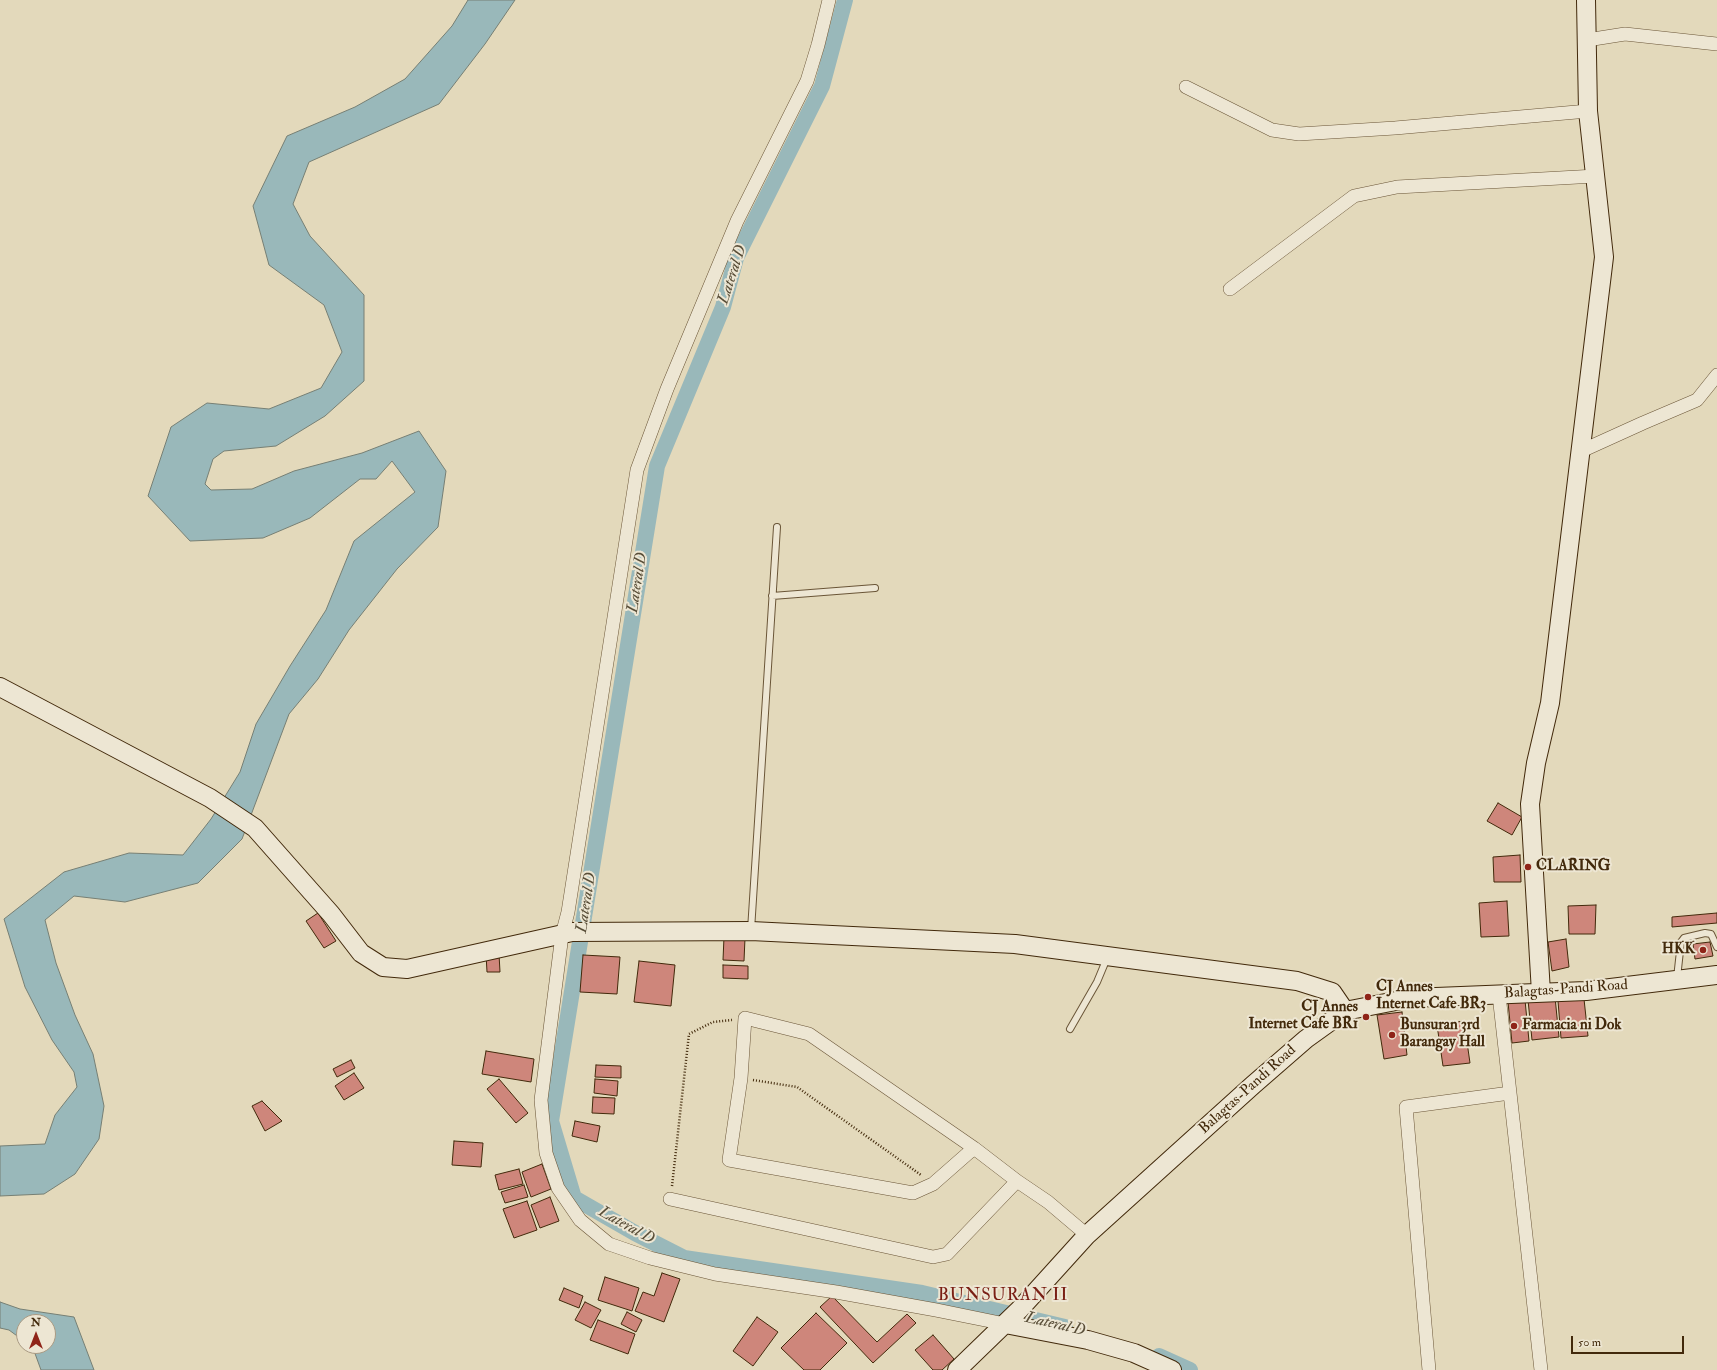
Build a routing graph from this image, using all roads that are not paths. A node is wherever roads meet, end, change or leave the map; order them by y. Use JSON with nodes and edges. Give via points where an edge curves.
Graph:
{"nodes":[{"id":1,"x":829,"y":0,"type":"edge"},
{"id":2,"x":1586,"y":0,"type":"edge"},
{"id":3,"x":1587,"y":40,"type":"junction"},
{"id":4,"x":1717,"y":44,"type":"edge"},
{"id":5,"x":1186,"y":86,"type":"dead end"},
{"id":6,"x":1588,"y":111,"type":"junction"},
{"id":7,"x":1596,"y":176,"type":"junction"},
{"id":8,"x":1230,"y":289,"type":"dead end"},
{"id":9,"x":1717,"y":375,"type":"edge"},
{"id":10,"x":1579,"y":452,"type":"junction"},
{"id":11,"x":776,"y":527,"type":"dead end"},
{"id":12,"x":875,"y":588,"type":"dead end"},
{"id":13,"x":772,"y":596,"type":"junction"},
{"id":14,"x":0,"y":687,"type":"edge"},
{"id":15,"x":751,"y":931,"type":"junction"},
{"id":16,"x":574,"y":933,"type":"junction"},
{"id":17,"x":1717,"y":947,"type":"edge"},
{"id":18,"x":1108,"y":956,"type":"junction"},
{"id":19,"x":1717,"y":975,"type":"edge"},
{"id":20,"x":1676,"y":981,"type":"junction"},
{"id":21,"x":1540,"y":993,"type":"junction"},
{"id":22,"x":1499,"y":995,"type":"junction"},
{"id":23,"x":1345,"y":1011,"type":"junction"},
{"id":24,"x":1070,"y":1029,"type":"dead end"},
{"id":25,"x":1510,"y":1093,"type":"junction"},
{"id":26,"x":974,"y":1148,"type":"junction"},
{"id":27,"x":1017,"y":1181,"type":"junction"},
{"id":28,"x":670,"y":1200,"type":"road end"},
{"id":29,"x":1087,"y":1235,"type":"junction"},
{"id":30,"x":1011,"y":1318,"type":"junction"},
{"id":31,"x":958,"y":1370,"type":"edge"},
{"id":32,"x":1172,"y":1370,"type":"edge"},
{"id":33,"x":1429,"y":1370,"type":"edge"},
{"id":34,"x":1541,"y":1370,"type":"edge"}],
"edges":[{"from":1,"to":16,"type":"street","via":[[807,80],[738,220],[667,389],[637,470],[569,904]]},
{"from":2,"to":3,"type":"street"},
{"from":3,"to":4,"type":"street","via":[[1625,34]]},
{"from":3,"to":6,"type":"street"},
{"from":5,"to":6,"type":"street","via":[[1272,130],[1299,134]]},
{"from":6,"to":7,"type":"street"},
{"from":7,"to":8,"type":"street","via":[[1397,187],[1354,196]]},
{"from":7,"to":10,"type":"street","via":[[1604,257]]},
{"from":9,"to":10,"type":"street","via":[[1697,400]]},
{"from":10,"to":21,"type":"street","via":[[1550,703],[1536,763],[1530,804]]},
{"from":11,"to":13,"type":"lane"},
{"from":12,"to":13,"type":"lane"},
{"from":13,"to":15,"type":"lane"},
{"from":14,"to":16,"type":"street","via":[[210,798],[255,828],[331,914],[361,953],[383,967],[408,969]]},
{"from":15,"to":16,"type":"street"},
{"from":15,"to":18,"type":"street","via":[[1015,944]]},
{"from":16,"to":30,"type":"street","via":[[541,1100],[546,1153],[558,1188],[580,1220],[609,1244],[650,1258],[714,1274],[936,1310]]},
{"from":17,"to":20,"type":"lane","via":[[1711,934],[1684,938],[1681,942]]},
{"from":18,"to":23,"type":"street","via":[[1297,981],[1332,992]]},
{"from":18,"to":24,"type":"lane","via":[[1100,977]]},
{"from":19,"to":20,"type":"street","name":"Balagtas-Pandi Road"},
{"from":20,"to":21,"type":"street","name":"Balagtas-Pandi Road","via":[[1586,991]]},
{"from":21,"to":22,"type":"street","name":"Balagtas-Pandi Road"},
{"from":22,"to":23,"type":"street","name":"Balagtas-Pandi Road","via":[[1411,998]]},
{"from":22,"to":25,"type":"street"},
{"from":23,"to":29,"type":"street","name":"Balagtas-Pandi Road","via":[[1306,1039],[1254,1084]]},
{"from":25,"to":33,"type":"street","via":[[1406,1107]]},
{"from":25,"to":34,"type":"street"},
{"from":26,"to":26,"type":"street","via":[[809,1034],[745,1018],[741,1078],[729,1160],[913,1193],[933,1184]]},
{"from":26,"to":27,"type":"street"},
{"from":27,"to":28,"type":"street","via":[[947,1254],[933,1257]]},
{"from":27,"to":29,"type":"street","via":[[1048,1202]]},
{"from":29,"to":30,"type":"street","name":"Balagtas-Pandi Road"},
{"from":30,"to":31,"type":"street","name":"Balagtas-Pandi Road"},
{"from":30,"to":32,"type":"street","via":[[1134,1353]]}]}
